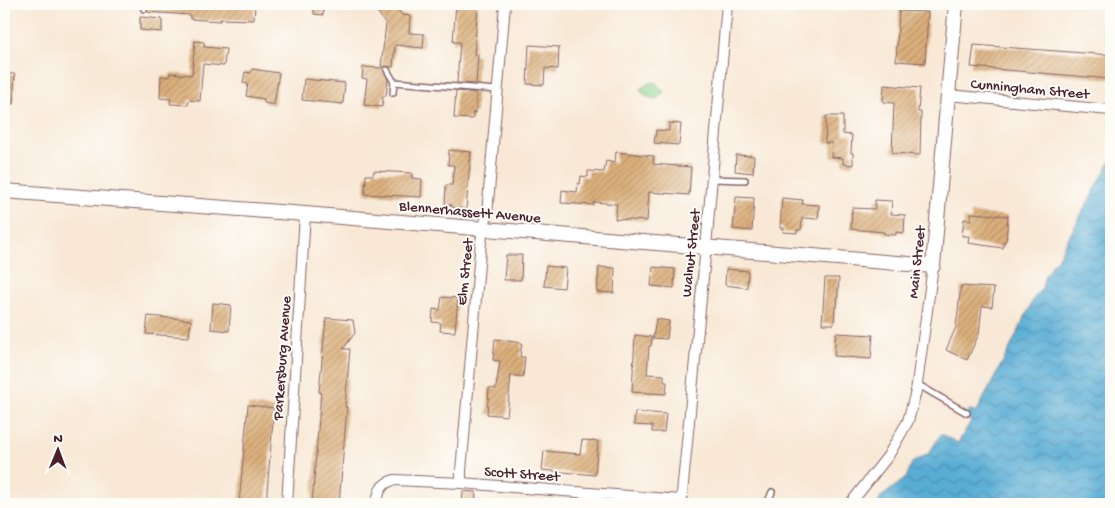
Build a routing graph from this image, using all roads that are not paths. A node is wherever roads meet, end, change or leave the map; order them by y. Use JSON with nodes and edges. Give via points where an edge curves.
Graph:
{"nodes":[{"id":1,"x":506,"y":4,"type":"edge"},
{"id":2,"x":727,"y":4,"type":"edge"},
{"id":3,"x":956,"y":4,"type":"edge"},
{"id":4,"x":388,"y":70,"type":"dead end"},
{"id":5,"x":394,"y":82,"type":"junction"},
{"id":6,"x":498,"y":90,"type":"junction"},
{"id":7,"x":392,"y":93,"type":"dead end"},
{"id":8,"x":948,"y":95,"type":"junction"},
{"id":9,"x":1110,"y":110,"type":"edge"},
{"id":10,"x":712,"y":178,"type":"junction"},
{"id":11,"x":745,"y":180,"type":"dead end"},
{"id":12,"x":4,"y":191,"type":"edge"},
{"id":13,"x":306,"y":214,"type":"junction"},
{"id":14,"x":484,"y":229,"type":"junction"},
{"id":15,"x":706,"y":247,"type":"junction"},
{"id":16,"x":933,"y":266,"type":"junction"},
{"id":17,"x":917,"y":384,"type":"junction"},
{"id":18,"x":967,"y":413,"type":"dead end"},
{"id":19,"x":461,"y":483,"type":"junction"},
{"id":20,"x":772,"y":492,"type":"dead end"},
{"id":21,"x":681,"y":502,"type":"edge"},
{"id":22,"x":287,"y":504,"type":"edge"},
{"id":23,"x":377,"y":504,"type":"edge"},
{"id":24,"x":767,"y":504,"type":"edge"},
{"id":25,"x":850,"y":504,"type":"edge"}],
"edges":[{"from":1,"to":6,"type":"street","name":"Elm Street"},
{"from":2,"to":10,"type":"street","name":"Walnut Street"},
{"from":3,"to":8,"type":"street","name":"Main Street"},
{"from":4,"to":5,"type":"lane"},
{"from":5,"to":6,"type":"lane"},
{"from":5,"to":7,"type":"lane"},
{"from":6,"to":14,"type":"street","name":"Elm Street"},
{"from":8,"to":9,"type":"street","name":"Cunningham Street"},
{"from":8,"to":16,"type":"street","name":"Main Street"},
{"from":10,"to":11,"type":"lane"},
{"from":10,"to":15,"type":"street","name":"Walnut Street"},
{"from":12,"to":13,"type":"street","name":"Blennerhassett Avenue"},
{"from":13,"to":14,"type":"street","name":"Blennerhassett Avenue"},
{"from":13,"to":22,"type":"street","name":"Parkersburg Avenue"},
{"from":14,"to":15,"type":"street","name":"Blennerhassett Avenue"},
{"from":14,"to":19,"type":"street","name":"Elm Street"},
{"from":15,"to":16,"type":"street","name":"Blennerhassett Avenue"},
{"from":15,"to":21,"type":"street","name":"Walnut Street"},
{"from":16,"to":17,"type":"street","name":"Main Street"},
{"from":17,"to":18,"type":"lane"},
{"from":17,"to":25,"type":"street","name":"Main Street","via":[[913,405],[899,439]]},
{"from":19,"to":21,"type":"street","name":"Scott Street"},
{"from":19,"to":23,"type":"street","name":"Scott Street","via":[[389,481],[380,489]]},
{"from":20,"to":24,"type":"lane"}]}
